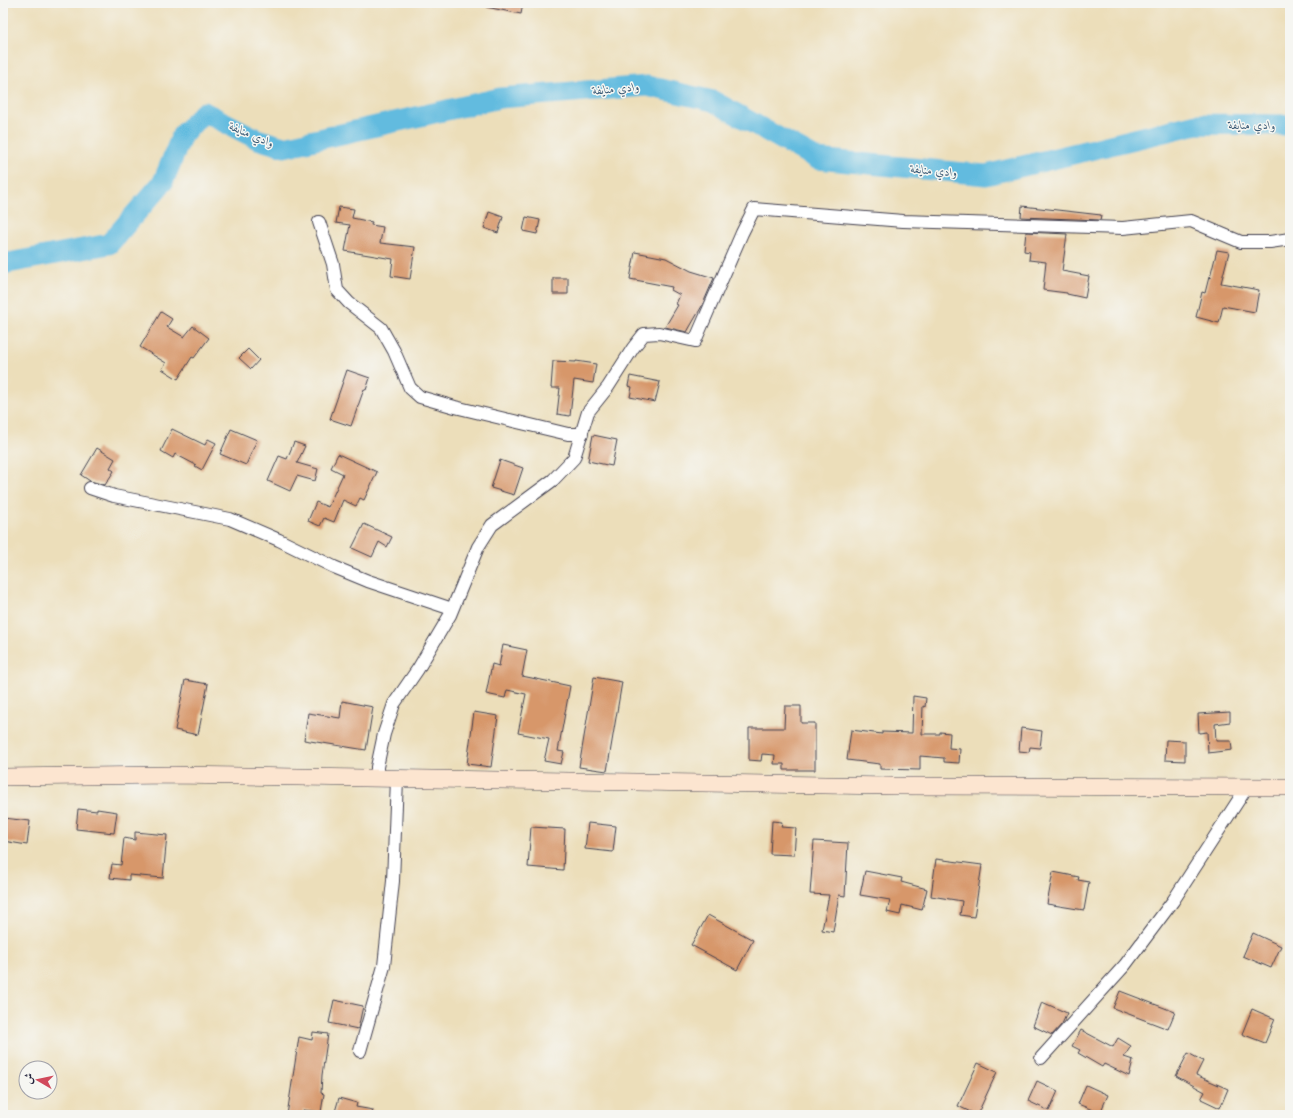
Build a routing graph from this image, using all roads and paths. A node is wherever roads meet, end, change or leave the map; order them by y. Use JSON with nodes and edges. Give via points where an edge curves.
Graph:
{"nodes":[{"id":1,"x":319,"y":222,"type":"dead end"},
{"id":2,"x":1290,"y":239,"type":"edge"},
{"id":3,"x":582,"y":434,"type":"junction"},
{"id":4,"x":90,"y":488,"type":"dead end"},
{"id":5,"x":452,"y":609,"type":"junction"},
{"id":6,"x":3,"y":777,"type":"edge"},
{"id":7,"x":377,"y":778,"type":"junction"},
{"id":8,"x":397,"y":778,"type":"junction"},
{"id":9,"x":1247,"y":787,"type":"junction"},
{"id":10,"x":1290,"y":787,"type":"edge"},
{"id":11,"x":360,"y":1051,"type":"dead end"},
{"id":12,"x":1041,"y":1058,"type":"dead end"}],
"edges":[{"from":1,"to":3,"type":"street","via":[[333,264],[338,290],[349,303],[381,328],[410,388],[420,397],[568,434]]},
{"from":2,"to":3,"type":"street","via":[[1241,242],[1191,221],[1123,228],[903,221],[754,209],[695,341],[659,333],[644,334],[588,412]]},
{"from":3,"to":5,"type":"street","via":[[574,458],[553,480],[492,525],[478,547]]},
{"from":4,"to":5,"type":"street","via":[[114,496],[230,519],[368,581]]},
{"from":5,"to":7,"type":"street","via":[[418,669],[394,704],[384,734]]},
{"from":6,"to":7,"type":"street","via":[[172,775]]},
{"from":7,"to":8,"type":"street"},
{"from":8,"to":9,"type":"street","via":[[894,786]]},
{"from":8,"to":11,"type":"street","via":[[393,881],[384,966]]},
{"from":9,"to":10,"type":"street"},
{"from":9,"to":12,"type":"street","via":[[1173,901],[1130,959]]}]}
